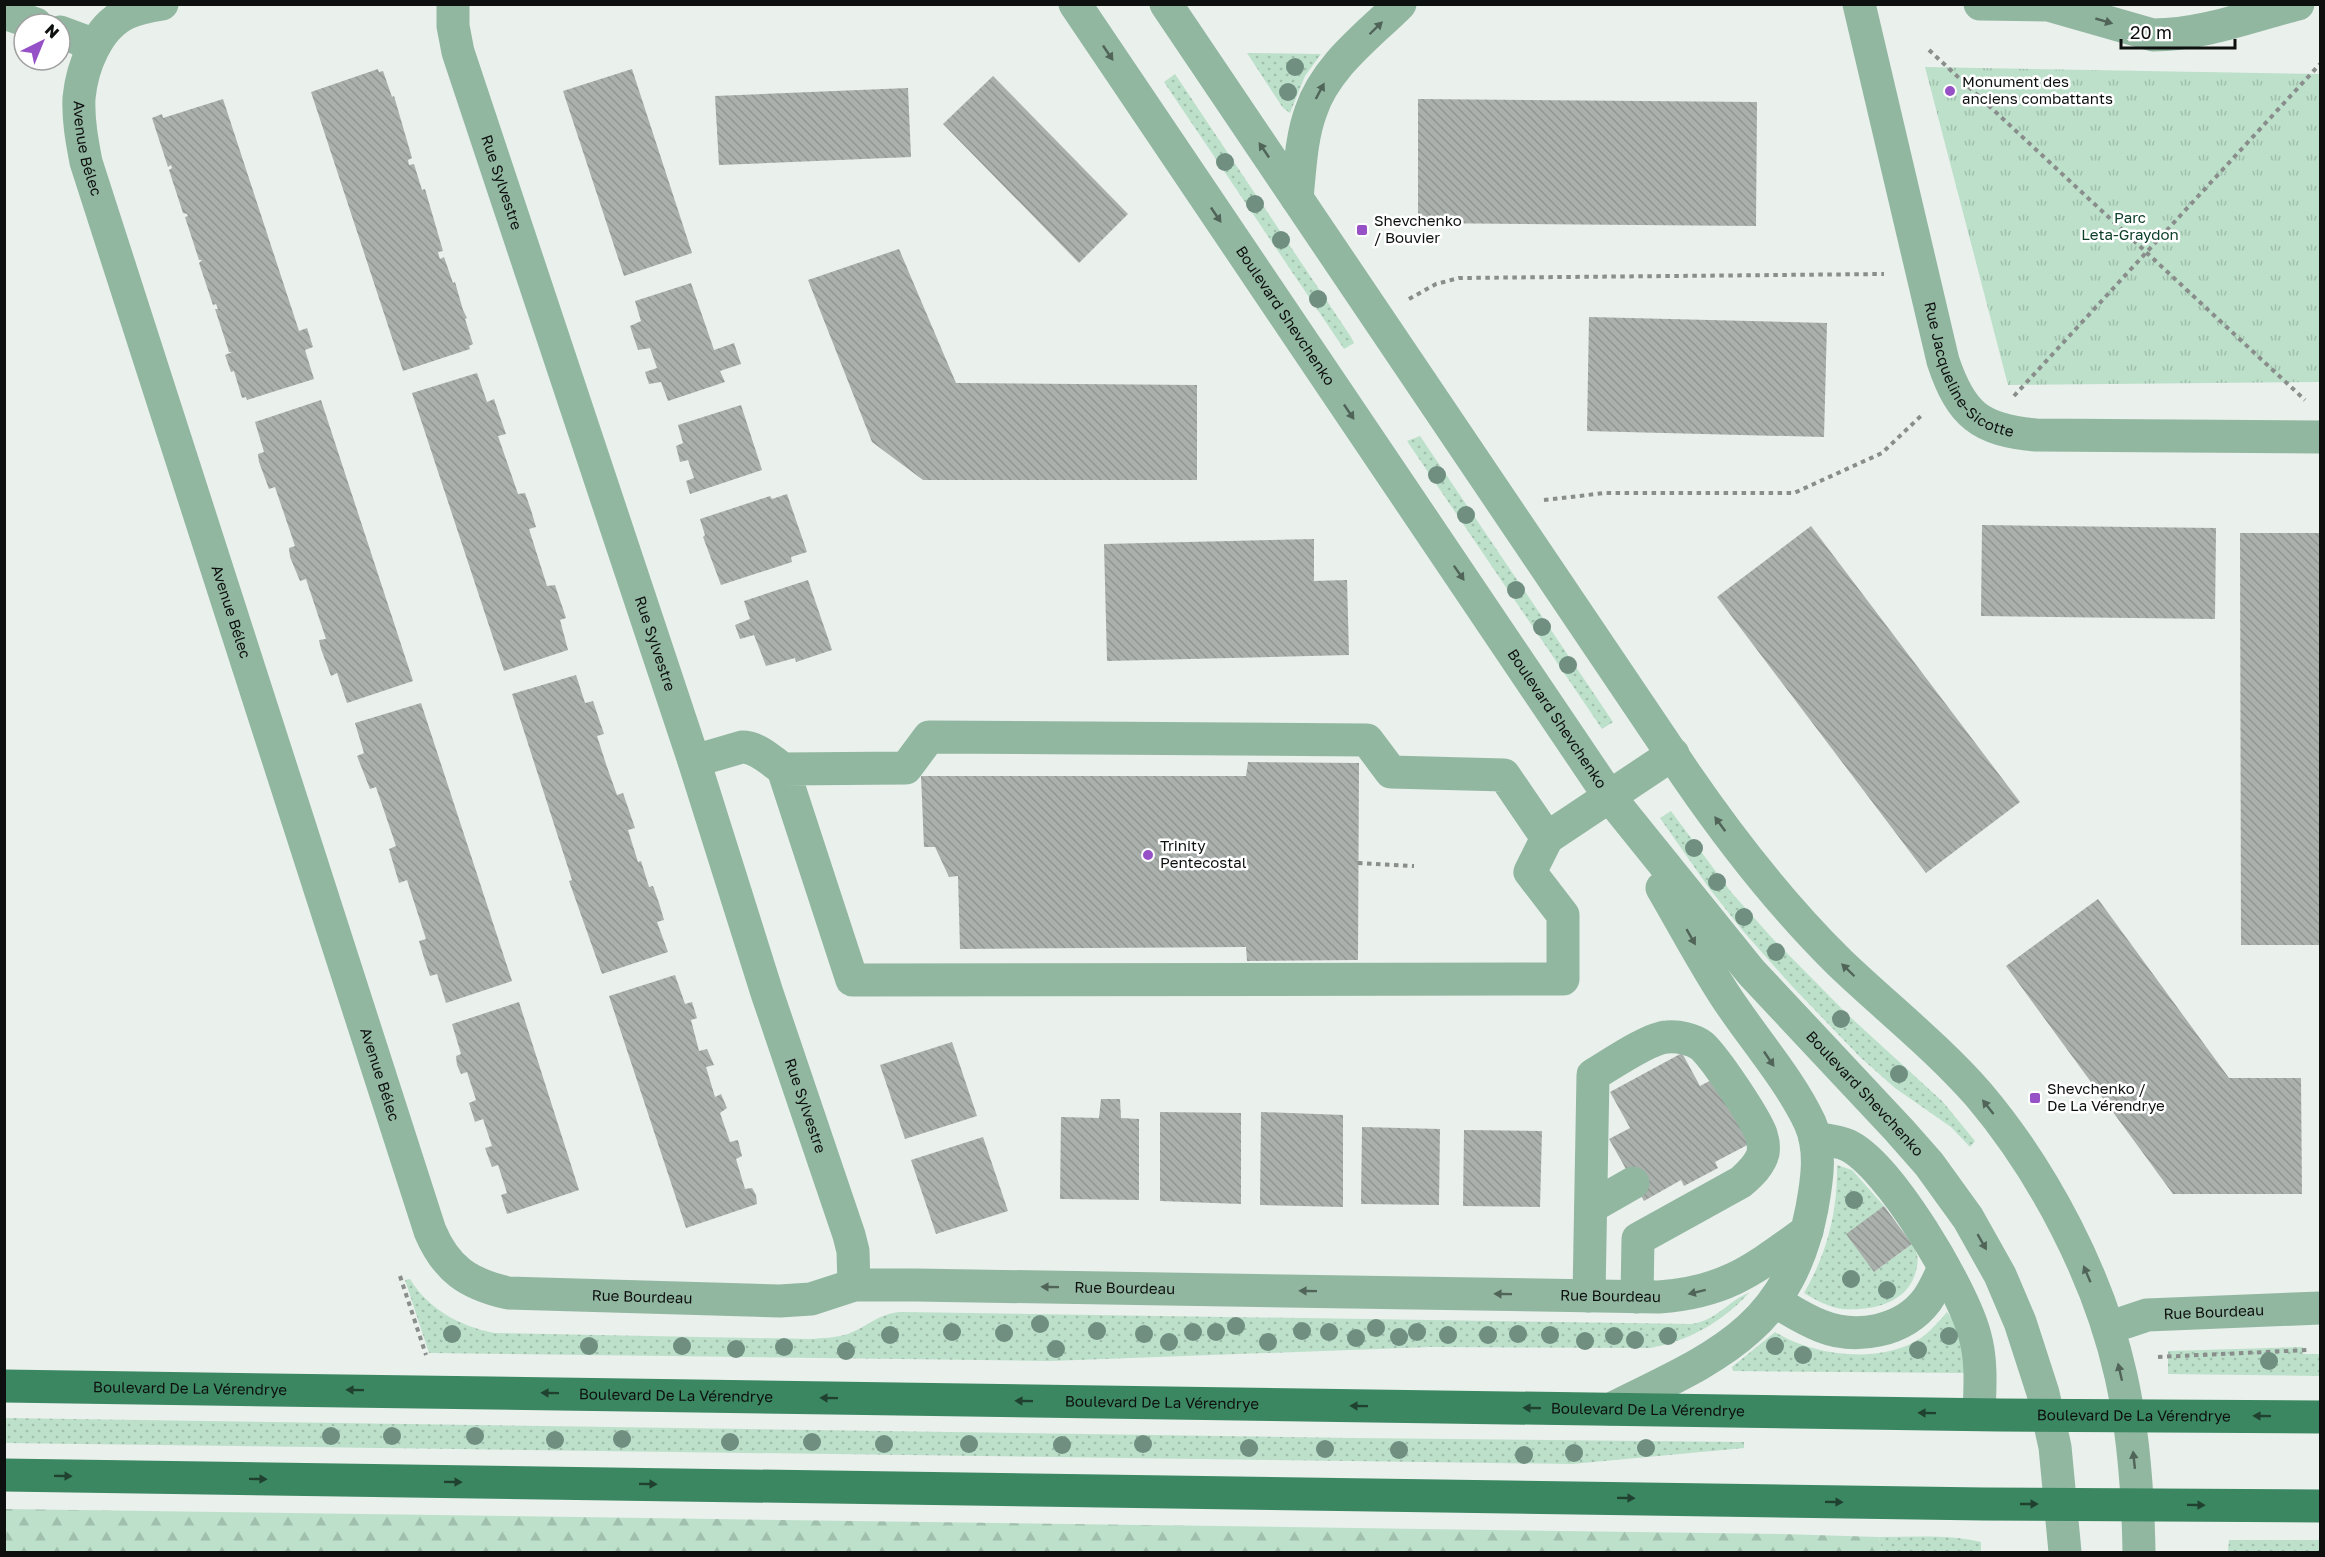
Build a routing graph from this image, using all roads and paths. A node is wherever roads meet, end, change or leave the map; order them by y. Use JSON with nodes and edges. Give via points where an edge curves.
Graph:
{"nodes":[{"id":1,"x":162,"y":4,"type":"edge"},
{"id":2,"x":453,"y":4,"type":"edge"},
{"id":3,"x":1075,"y":4,"type":"edge"},
{"id":4,"x":1166,"y":4,"type":"edge"},
{"id":5,"x":1400,"y":4,"type":"edge"},
{"id":6,"x":1859,"y":4,"type":"edge"},
{"id":7,"x":1980,"y":4,"type":"edge"},
{"id":8,"x":2298,"y":4,"type":"edge"},
{"id":9,"x":2048,"y":5,"type":"edge"},
{"id":10,"x":72,"y":36,"type":"edge"},
{"id":11,"x":95,"y":45,"type":"junction"},
{"id":12,"x":1929,"y":50,"type":"dead end"},
{"id":13,"x":2320,"y":64,"type":"edge"},
{"id":14,"x":1297,"y":198,"type":"junction"},
{"id":15,"x":1884,"y":273,"type":"dead end"},
{"id":16,"x":1408,"y":299,"type":"dead end"},
{"id":17,"x":2012,"y":399,"type":"dead end"},
{"id":18,"x":2306,"y":400,"type":"dead end"},
{"id":19,"x":1924,"y":412,"type":"dead end"},
{"id":20,"x":2320,"y":437,"type":"edge"},
{"id":21,"x":1543,"y":500,"type":"dead end"},
{"id":22,"x":1673,"y":753,"type":"junction"},
{"id":23,"x":694,"y":761,"type":"junction"},
{"id":24,"x":783,"y":770,"type":"junction"},
{"id":25,"x":1609,"y":796,"type":"junction"},
{"id":26,"x":1547,"y":838,"type":"junction"},
{"id":27,"x":1358,"y":863,"type":"dead end"},
{"id":28,"x":1414,"y":866,"type":"dead end"},
{"id":29,"x":1748,"y":1029,"type":"junction"},
{"id":30,"x":1710,"y":1055,"type":"junction"},
{"id":31,"x":1815,"y":1138,"type":"junction"},
{"id":32,"x":1634,"y":1183,"type":"dead end"},
{"id":33,"x":1590,"y":1222,"type":"junction"},
{"id":34,"x":1807,"y":1231,"type":"junction"},
{"id":35,"x":1638,"y":1239,"type":"junction"},
{"id":36,"x":441,"y":1254,"type":"joint"},
{"id":37,"x":1944,"y":1268,"type":"junction"},
{"id":38,"x":400,"y":1276,"type":"dead end"},
{"id":39,"x":854,"y":1285,"type":"junction"},
{"id":40,"x":1589,"y":1296,"type":"junction"},
{"id":41,"x":1637,"y":1297,"type":"junction"},
{"id":42,"x":1776,"y":1302,"type":"junction"},
{"id":43,"x":2320,"y":1308,"type":"edge"},
{"id":44,"x":2108,"y":1328,"type":"junction"},
{"id":45,"x":2308,"y":1350,"type":"dead end"},
{"id":46,"x":426,"y":1356,"type":"dead end"},
{"id":47,"x":2158,"y":1357,"type":"dead end"},
{"id":48,"x":4,"y":1386,"type":"edge"},
{"id":49,"x":1611,"y":1409,"type":"junction"},
{"id":50,"x":1979,"y":1413,"type":"junction"},
{"id":51,"x":2049,"y":1415,"type":"junction"},
{"id":52,"x":2129,"y":1416,"type":"junction"},
{"id":53,"x":2320,"y":1417,"type":"edge"},
{"id":54,"x":4,"y":1475,"type":"edge"},
{"id":55,"x":2061,"y":1504,"type":"junction"},
{"id":56,"x":2138,"y":1505,"type":"junction"},
{"id":57,"x":2320,"y":1506,"type":"edge"},
{"id":58,"x":2065,"y":1552,"type":"edge"},
{"id":59,"x":2139,"y":1552,"type":"edge"}],
"edges":[{"from":1,"to":11,"type":"street","name":"Avenue Bélec","via":[[125,14],[113,22]]},
{"from":2,"to":23,"type":"street","name":"Rue Sylvestre","via":[[458,52]]},
{"from":3,"to":25,"type":"street","name":"Boulevard Shevchenko","one_way":true},
{"from":14,"to":4,"type":"street","one_way":true},
{"from":14,"to":5,"type":"street","one_way":true,"via":[[1303,139],[1319,92],[1330,73]]},
{"from":6,"to":20,"type":"street","name":"Rue Jacqueline-Sicotte","via":[[1943,361],[1958,398],[1968,410],[1996,428],[2036,435]]},
{"from":7,"to":9,"type":"street"},
{"from":9,"to":8,"type":"street","one_way":true,"via":[[2163,35],[2192,32]]},
{"from":10,"to":11,"type":"street"},
{"from":11,"to":36,"type":"street","name":"Avenue Bélec","via":[[79,99],[82,141],[93,187],[426,1220]]},
{"from":12,"to":18,"type":"path"},
{"from":13,"to":17,"type":"path"},
{"from":14,"to":22,"type":"street"},
{"from":15,"to":16,"type":"path","via":[[1459,278],[1436,284]]},
{"from":19,"to":21,"type":"path","via":[[1882,453],[1794,493],[1605,493]]},
{"from":22,"to":25,"type":"street"},
{"from":44,"to":22,"type":"street","one_way":true,"via":[[2065,1226],[2036,1175],[1979,1095],[1784,903],[1735,844]]},
{"from":23,"to":24,"type":"street","via":[[748,747]]},
{"from":23,"to":39,"type":"street","name":"Rue Sylvestre","via":[[849,1235]]},
{"from":24,"to":26,"type":"street","via":[[906,768],[929,737],[1367,740],[1391,772],[1504,775]]},
{"from":24,"to":26,"type":"street","via":[[852,980],[1563,979],[1563,915],[1530,872]]},
{"from":25,"to":26,"type":"street"},
{"from":25,"to":29,"type":"street","one_way":true},
{"from":25,"to":51,"type":"street","name":"Boulevard Shevchenko","one_way":true,"via":[[1751,972],[1883,1112],[1950,1192],[2000,1275],[2020,1322]]},
{"from":27,"to":28,"type":"path"},
{"from":29,"to":30,"type":"street"},
{"from":29,"to":31,"type":"street","one_way":true,"via":[[1790,1090]]},
{"from":30,"to":33,"type":"street","via":[[1695,1042],[1665,1037],[1593,1075]]},
{"from":30,"to":35,"type":"street","via":[[1761,1134],[1760,1161],[1741,1182]]},
{"from":31,"to":34,"type":"street","via":[[1817,1174]]},
{"from":31,"to":37,"type":"street","via":[[1847,1145],[1876,1169],[1928,1237]]},
{"from":32,"to":33,"type":"street"},
{"from":33,"to":35,"type":"street"},
{"from":33,"to":40,"type":"street"},
{"from":34,"to":41,"type":"street","name":"Rue Bourdeau","one_way":true,"via":[[1751,1271],[1718,1286],[1684,1296]]},
{"from":34,"to":42,"type":"street"},
{"from":35,"to":41,"type":"street"},
{"from":36,"to":39,"type":"street","name":"Rue Bourdeau","via":[[454,1269],[474,1282],[508,1293],[780,1301],[811,1299]]},
{"from":37,"to":42,"type":"street","via":[[1934,1290],[1916,1312],[1881,1329],[1838,1332]]},
{"from":37,"to":50,"type":"street","via":[[1975,1335]]},
{"from":38,"to":46,"type":"path"},
{"from":40,"to":39,"type":"street","name":"Rue Bourdeau","one_way":true},
{"from":40,"to":41,"type":"street","name":"Rue Bourdeau"},
{"from":42,"to":49,"type":"street","via":[[1746,1333],[1711,1357]]},
{"from":43,"to":44,"type":"street","name":"Rue Bourdeau","via":[[2147,1315]]},
{"from":52,"to":44,"type":"street","one_way":true},
{"from":45,"to":47,"type":"path"},
{"from":49,"to":48,"type":"main road","name":"Boulevard De La Vérendrye","one_way":true},
{"from":50,"to":49,"type":"main road","name":"Boulevard De La Vérendrye","one_way":true},
{"from":50,"to":51,"type":"main road","name":"Boulevard De La Vérendrye"},
{"from":51,"to":52,"type":"main road","name":"Boulevard De La Vérendrye"},
{"from":51,"to":55,"type":"street","name":"Boulevard Shevchenko"},
{"from":53,"to":52,"type":"main road","name":"Boulevard De La Vérendrye","one_way":true},
{"from":56,"to":52,"type":"street","one_way":true},
{"from":54,"to":55,"type":"main road","one_way":true},
{"from":55,"to":56,"type":"main road"},
{"from":55,"to":58,"type":"street","name":"Boulevard Shevchenko"},
{"from":56,"to":57,"type":"main road","one_way":true},
{"from":56,"to":59,"type":"street"}]}
